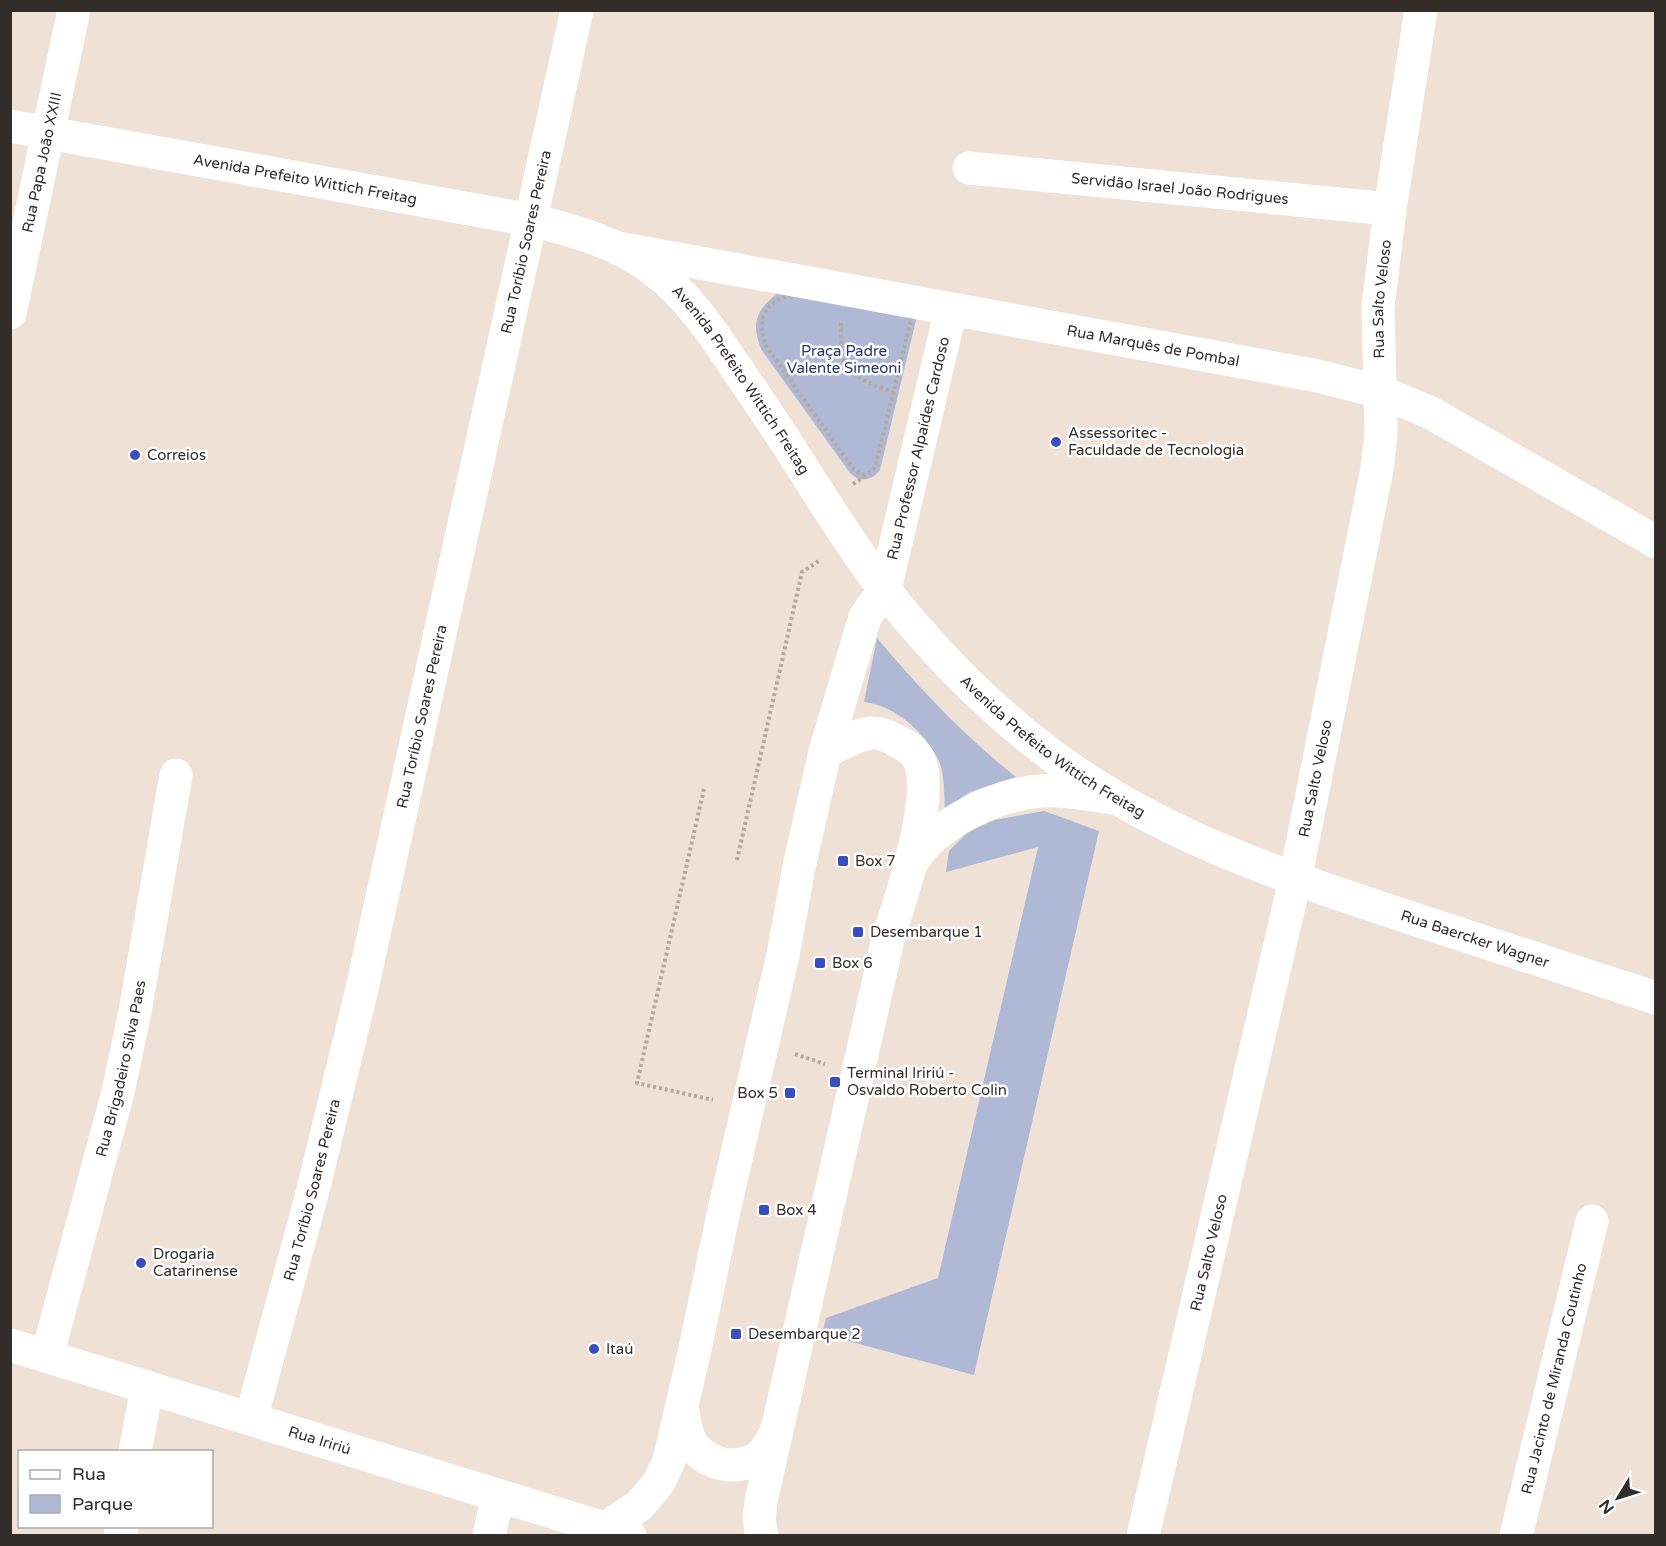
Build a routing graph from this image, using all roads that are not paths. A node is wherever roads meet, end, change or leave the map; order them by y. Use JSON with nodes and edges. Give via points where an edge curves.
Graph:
{"nodes":[{"id":1,"x":74,"y":10,"type":"edge"},
{"id":2,"x":577,"y":10,"type":"edge"},
{"id":3,"x":1421,"y":10,"type":"edge"},
{"id":4,"x":10,"y":126,"type":"edge"},
{"id":5,"x":49,"y":133,"type":"junction"},
{"id":6,"x":969,"y":168,"type":"dead end"},
{"id":7,"x":1390,"y":209,"type":"junction"},
{"id":8,"x":531,"y":220,"type":"junction"},
{"id":9,"x":618,"y":248,"type":"junction"},
{"id":10,"x":951,"y":309,"type":"junction"},
{"id":11,"x":10,"y":313,"type":"edge"},
{"id":12,"x":1381,"y":392,"type":"junction"},
{"id":13,"x":1656,"y":542,"type":"edge"},
{"id":14,"x":885,"y":589,"type":"junction"},
{"id":15,"x":825,"y":752,"type":"junction"},
{"id":16,"x":176,"y":775,"type":"dead end"},
{"id":17,"x":1114,"y":798,"type":"junction"},
{"id":18,"x":912,"y":862,"type":"junction"},
{"id":19,"x":1295,"y":880,"type":"junction"},
{"id":20,"x":1656,"y":998,"type":"edge"},
{"id":21,"x":1592,"y":1221,"type":"dead end"},
{"id":22,"x":10,"y":1345,"type":"edge"},
{"id":23,"x":47,"y":1356,"type":"junction"},
{"id":24,"x":147,"y":1387,"type":"junction"},
{"id":25,"x":682,"y":1406,"type":"junction"},
{"id":26,"x":251,"y":1419,"type":"junction"},
{"id":27,"x":777,"y":1430,"type":"junction"},
{"id":28,"x":135,"y":1450,"type":"edge"},
{"id":29,"x":498,"y":1495,"type":"junction"},
{"id":30,"x":618,"y":1532,"type":"edge"},
{"id":31,"x":489,"y":1536,"type":"edge"},
{"id":32,"x":762,"y":1536,"type":"edge"},
{"id":33,"x":1143,"y":1536,"type":"edge"},
{"id":34,"x":1516,"y":1536,"type":"edge"}],
"edges":[{"from":1,"to":5,"type":"street","name":"Rua Papa João XXIII"},
{"from":2,"to":8,"type":"street","name":"Rua Toríbio Soares Pereira"},
{"from":3,"to":7,"type":"street","name":"Rua Salto Veloso"},
{"from":4,"to":5,"type":"street","name":"Avenida Prefeito Wittich Freitag"},
{"from":5,"to":8,"type":"street","name":"Avenida Prefeito Wittich Freitag"},
{"from":5,"to":11,"type":"street","name":"Rua Papa João XXIII"},
{"from":6,"to":7,"type":"street","name":"Servidão Israel João Rodrigues"},
{"from":7,"to":12,"type":"street","name":"Rua Salto Veloso","via":[[1378,307]]},
{"from":8,"to":9,"type":"street","name":"Avenida Prefeito Wittich Freitag","via":[[583,233]]},
{"from":8,"to":26,"type":"street","name":"Rua Toríbio Soares Pereira","via":[[361,993]]},
{"from":9,"to":10,"type":"street","name":"Rua Marquês de Pombal"},
{"from":9,"to":14,"type":"street","name":"Avenida Prefeito Wittich Freitag","via":[[656,271],[692,305]]},
{"from":10,"to":12,"type":"street","name":"Rua Marquês de Pombal","via":[[1318,376]]},
{"from":10,"to":14,"type":"street","name":"Rua Professor Alpaídes Cardoso"},
{"from":12,"to":13,"type":"street","name":"Rua Marquês de Pombal","via":[[1431,413]]},
{"from":12,"to":19,"type":"street","name":"Rua Salto Veloso","via":[[1377,469]]},
{"from":14,"to":15,"type":"street","via":[[865,617]]},
{"from":14,"to":17,"type":"street","name":"Avenida Prefeito Wittich Freitag","via":[[909,620],[995,709],[1050,754]]},
{"from":15,"to":18,"type":"street","via":[[874,732],[909,747],[918,758],[923,772],[923,797]]},
{"from":15,"to":25,"type":"street"},
{"from":16,"to":23,"type":"street","name":"Rua Brigadeiro Silva Paes","via":[[120,1080]]},
{"from":17,"to":18,"type":"street","via":[[1042,790],[1004,798],[951,823],[931,838]]},
{"from":17,"to":19,"type":"street","name":"Avenida Prefeito Wittich Freitag","via":[[1168,828]]},
{"from":18,"to":27,"type":"street","via":[[889,936]]},
{"from":19,"to":20,"type":"street","name":"Rua Baercker Wagner"},
{"from":19,"to":33,"type":"street","name":"Rua Salto Veloso"},
{"from":21,"to":34,"type":"street","name":"Rua Jacinto de Miranda Coutinho"},
{"from":22,"to":23,"type":"street","name":"Rua Iririú"},
{"from":23,"to":24,"type":"street","name":"Rua Iririú"},
{"from":24,"to":26,"type":"street","name":"Rua Iririú"},
{"from":24,"to":28,"type":"street"},
{"from":25,"to":27,"type":"street","via":[[691,1442],[705,1457],[722,1465],[743,1464],[757,1458],[768,1449]]},
{"from":25,"to":30,"type":"street","via":[[669,1461],[659,1482]]},
{"from":26,"to":29,"type":"street","name":"Rua Iririú"},
{"from":27,"to":32,"type":"street","via":[[761,1501]]},
{"from":29,"to":30,"type":"street","name":"Rua Iririú"},
{"from":29,"to":31,"type":"street"}]}
